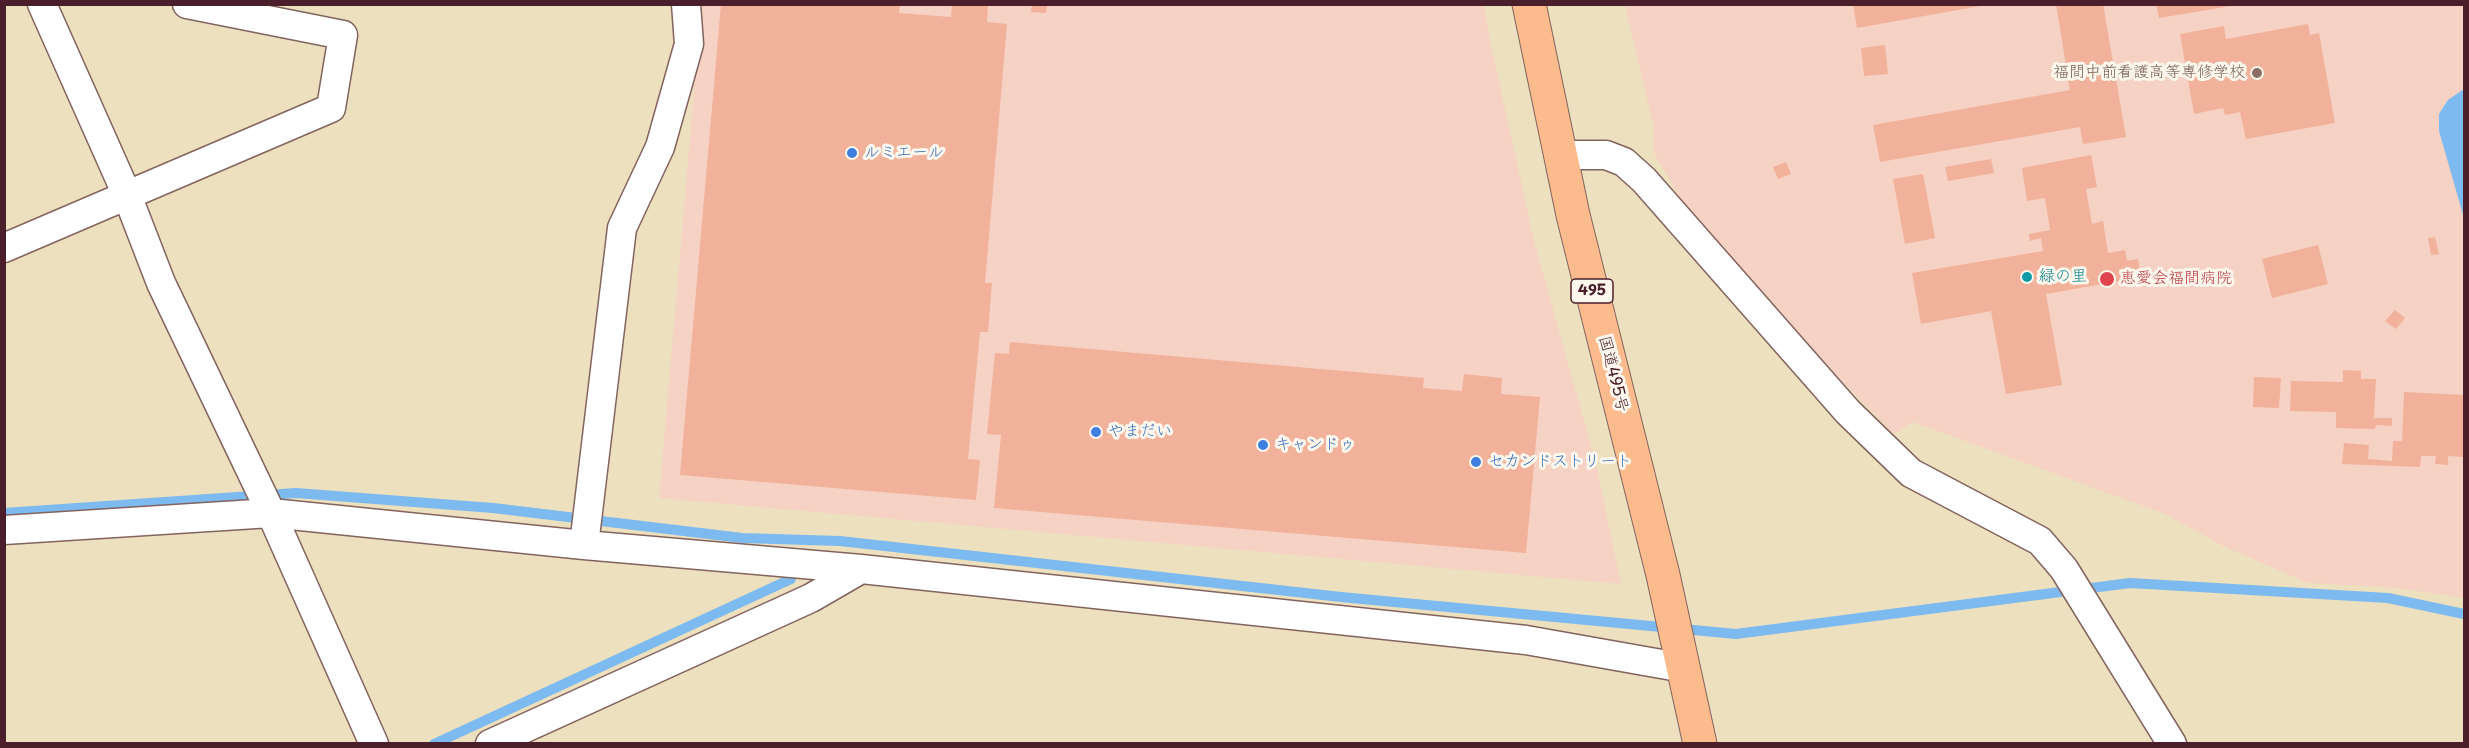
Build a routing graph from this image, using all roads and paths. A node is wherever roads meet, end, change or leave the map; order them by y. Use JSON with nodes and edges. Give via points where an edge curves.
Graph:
{"nodes":[{"id":1,"x":42,"y":4,"type":"edge"},
{"id":2,"x":187,"y":4,"type":"edge"},
{"id":3,"x":686,"y":4,"type":"edge"},
{"id":4,"x":1529,"y":4,"type":"edge"},
{"id":5,"x":1560,"y":155,"type":"junction"},
{"id":6,"x":127,"y":195,"type":"junction"},
{"id":7,"x":4,"y":248,"type":"edge"},
{"id":8,"x":271,"y":513,"type":"junction"},
{"id":9,"x":4,"y":530,"type":"edge"},
{"id":10,"x":584,"y":545,"type":"junction"},
{"id":11,"x":861,"y":569,"type":"junction"},
{"id":12,"x":1684,"y":668,"type":"junction"},
{"id":13,"x":2164,"y":741,"type":"edge"},
{"id":14,"x":374,"y":744,"type":"edge"},
{"id":15,"x":490,"y":744,"type":"edge"},
{"id":16,"x":1700,"y":744,"type":"edge"}],
"edges":[{"from":1,"to":6,"type":"street"},
{"from":2,"to":6,"type":"street","via":[[343,36],[331,108]]},
{"from":3,"to":10,"type":"street","via":[[689,44],[660,147],[622,228]]},
{"from":4,"to":5,"type":"highway","name":"国道495号","number":"495"},
{"from":5,"to":12,"type":"highway","name":"国道495号","number":"495"},
{"from":5,"to":13,"type":"street","via":[[1606,155],[1624,162],[1848,412],[1911,473],[2040,542],[2064,569]]},
{"from":6,"to":7,"type":"street"},
{"from":6,"to":8,"type":"street","via":[[161,283]]},
{"from":8,"to":9,"type":"street"},
{"from":8,"to":10,"type":"street"},
{"from":8,"to":14,"type":"street"},
{"from":10,"to":11,"type":"street"},
{"from":11,"to":12,"type":"street","via":[[1526,640]]},
{"from":11,"to":15,"type":"street","via":[[811,598]]},
{"from":12,"to":16,"type":"highway","name":"国道495号","number":"495"}]}
